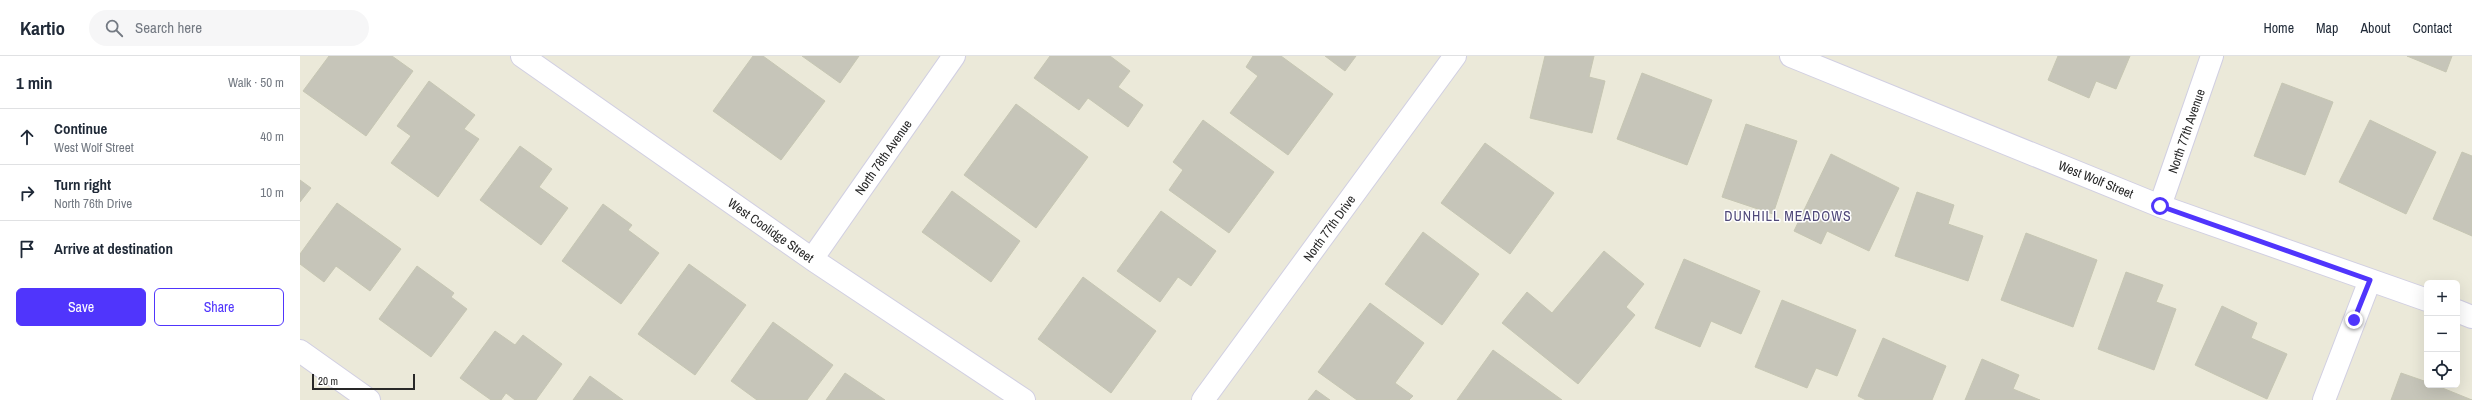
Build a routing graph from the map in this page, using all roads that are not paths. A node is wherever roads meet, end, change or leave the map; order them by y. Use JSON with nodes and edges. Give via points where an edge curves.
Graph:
{"nodes":[{"id":1,"x":522,"y":56,"type":"edge"},
{"id":2,"x":954,"y":56,"type":"edge"},
{"id":3,"x":1455,"y":56,"type":"edge"},
{"id":4,"x":1791,"y":56,"type":"edge"},
{"id":5,"x":2212,"y":56,"type":"edge"},
{"id":6,"x":2160,"y":206,"type":"junction"},
{"id":7,"x":812,"y":258,"type":"junction"},
{"id":8,"x":2370,"y":280,"type":"junction"},
{"id":9,"x":2424,"y":299,"type":"edge"},
{"id":10,"x":2460,"y":312,"type":"edge"},
{"id":11,"x":2472,"y":317,"type":"edge"},
{"id":12,"x":300,"y":352,"type":"edge"},
{"id":13,"x":369,"y":400,"type":"edge"},
{"id":14,"x":1024,"y":400,"type":"edge"},
{"id":15,"x":1203,"y":400,"type":"edge"},
{"id":16,"x":2324,"y":400,"type":"edge"}],
"edges":[{"from":1,"to":7,"type":"street","name":"West Coolidge Street"},
{"from":2,"to":7,"type":"street","name":"North 78th Avenue"},
{"from":3,"to":15,"type":"street","name":"North 77th Drive"},
{"from":4,"to":6,"type":"street","name":"West Wolf Street"},
{"from":5,"to":6,"type":"street","name":"North 77th Avenue"},
{"from":6,"to":8,"type":"street","name":"West Wolf Street"},
{"from":7,"to":14,"type":"street","name":"West Coolidge Street"},
{"from":8,"to":9,"type":"street","name":"West Wolf Street"},
{"from":8,"to":16,"type":"street"},
{"from":10,"to":11,"type":"street"},
{"from":12,"to":13,"type":"street"}]}
